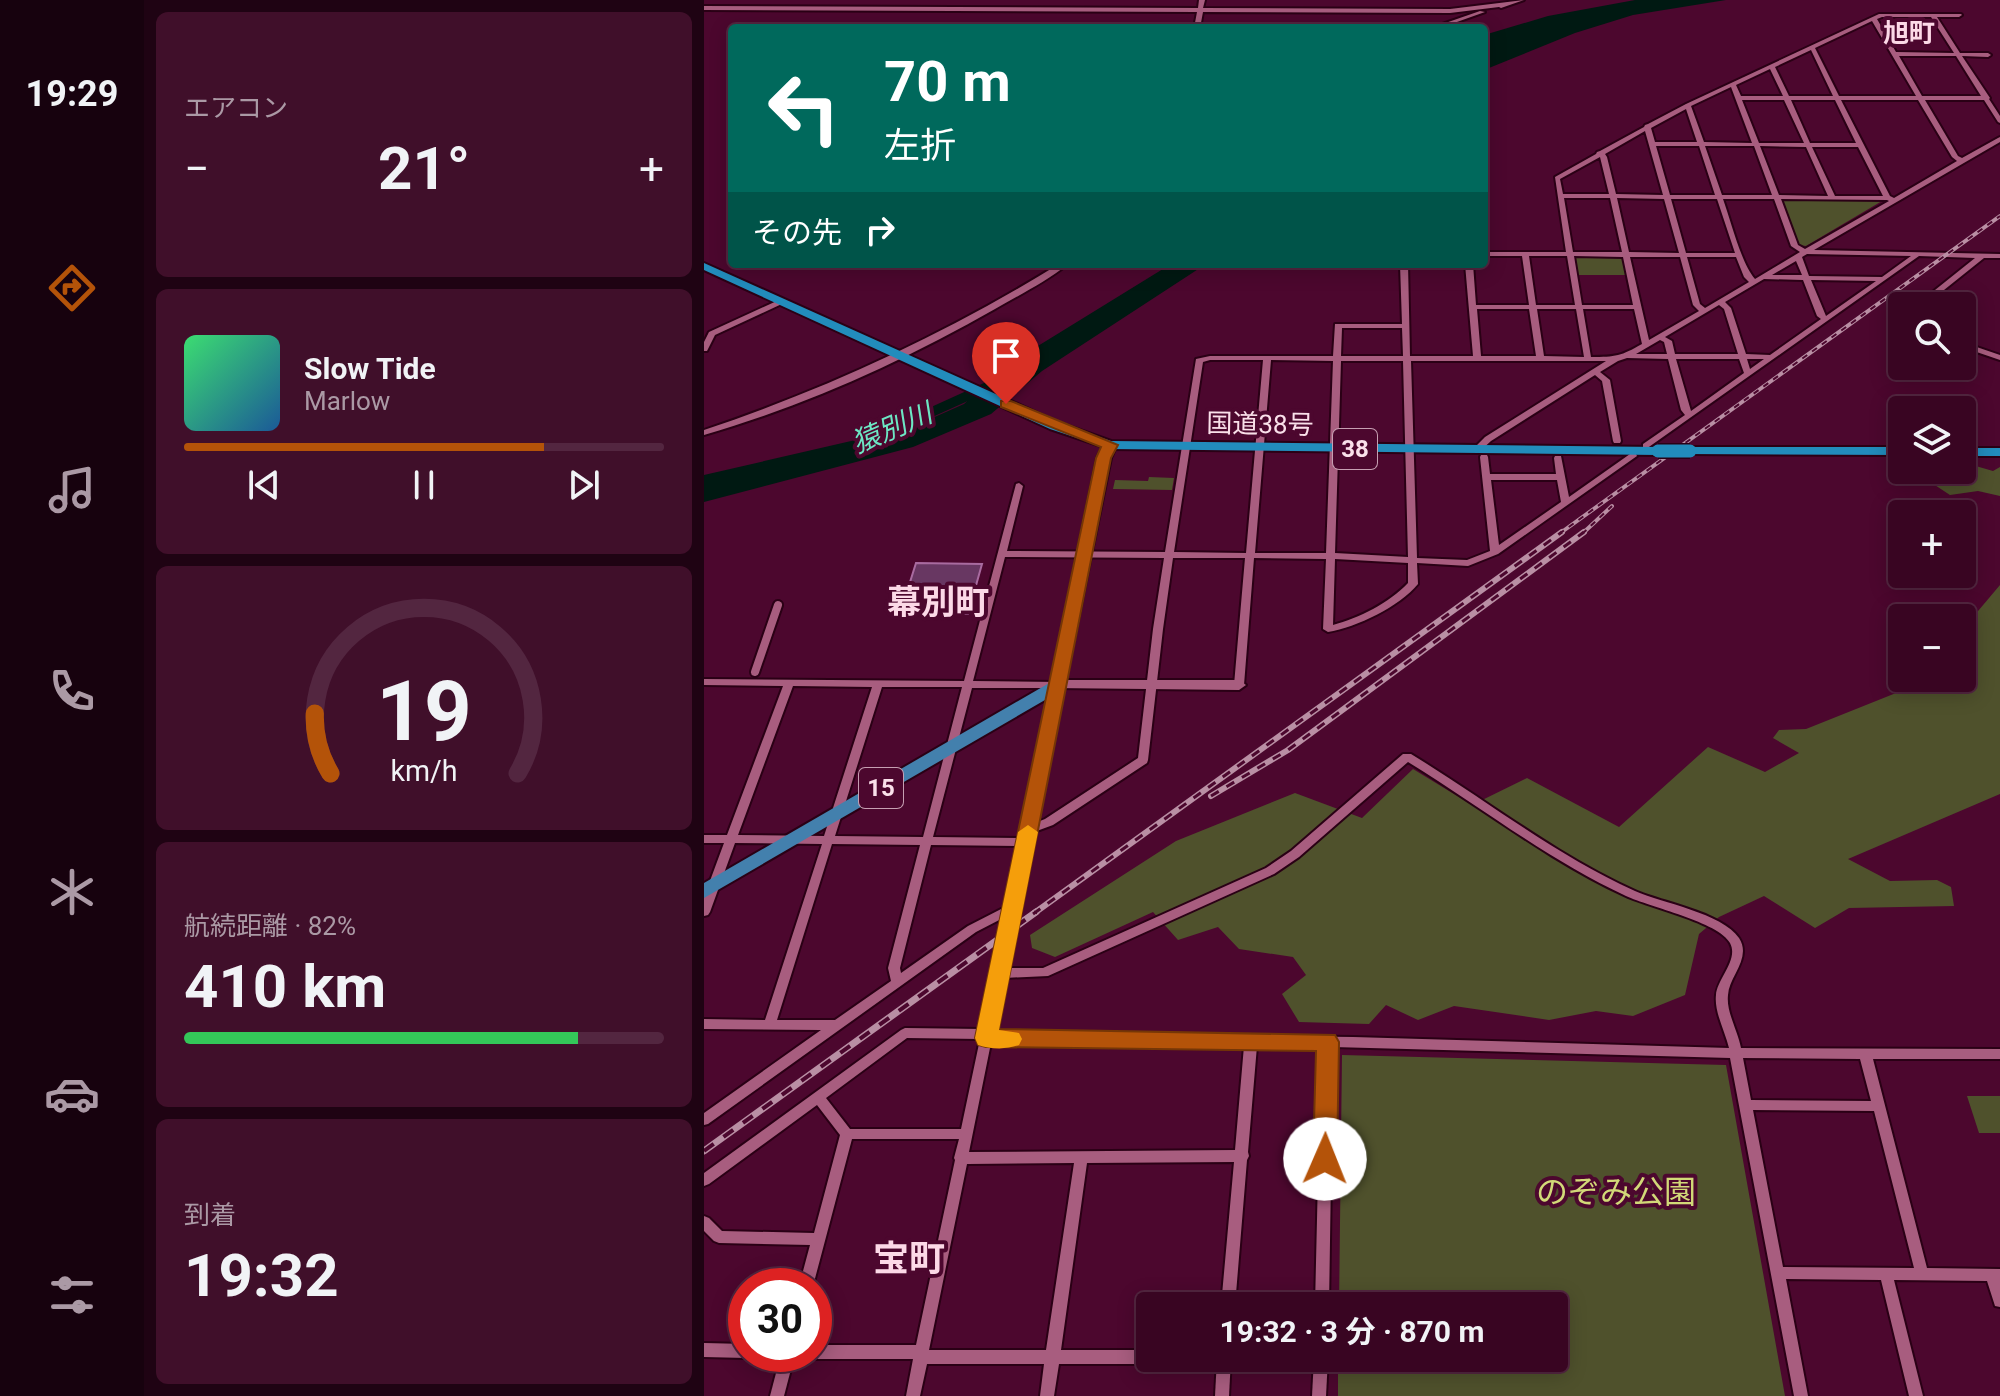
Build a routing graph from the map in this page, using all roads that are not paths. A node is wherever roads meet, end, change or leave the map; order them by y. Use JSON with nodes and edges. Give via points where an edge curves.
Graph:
{"nodes":[{"id":1,"x":1202,"y":0,"type":"edge"},
{"id":2,"x":1521,"y":0,"type":"edge"},
{"id":3,"x":1506,"y":4,"type":"junction"},
{"id":4,"x":704,"y":8,"type":"edge"},
{"id":5,"x":1200,"y":10,"type":"junction"},
{"id":6,"x":1933,"y":15,"type":"junction"},
{"id":7,"x":1959,"y":15,"type":"dead end"},
{"id":8,"x":1874,"y":19,"type":"junction"},
{"id":9,"x":1198,"y":24,"type":"edge"},
{"id":10,"x":1446,"y":24,"type":"edge"},
{"id":11,"x":1812,"y":47,"type":"junction"},
{"id":12,"x":1896,"y":54,"type":"junction"},
{"id":13,"x":1958,"y":55,"type":"junction"},
{"id":14,"x":1988,"y":55,"type":"dead end"},
{"id":15,"x":1772,"y":66,"type":"junction"},
{"id":16,"x":1733,"y":84,"type":"junction"},
{"id":17,"x":1739,"y":98,"type":"junction"},
{"id":18,"x":1789,"y":98,"type":"junction"},
{"id":19,"x":1839,"y":98,"type":"junction"},
{"id":20,"x":1921,"y":98,"type":"junction"},
{"id":21,"x":1987,"y":98,"type":"junction"},
{"id":22,"x":1688,"y":105,"type":"junction"},
{"id":23,"x":2000,"y":121,"type":"edge"},
{"id":24,"x":1647,"y":126,"type":"junction"},
{"id":25,"x":2000,"y":139,"type":"edge"},
{"id":26,"x":1652,"y":144,"type":"junction"},
{"id":27,"x":1703,"y":144,"type":"junction"},
{"id":28,"x":1757,"y":144,"type":"junction"},
{"id":29,"x":1809,"y":145,"type":"junction"},
{"id":30,"x":1862,"y":145,"type":"junction"},
{"id":31,"x":1599,"y":153,"type":"junction"},
{"id":32,"x":1962,"y":161,"type":"junction"},
{"id":33,"x":1560,"y":196,"type":"junction"},
{"id":34,"x":1613,"y":196,"type":"junction"},
{"id":35,"x":1667,"y":197,"type":"junction"},
{"id":36,"x":1721,"y":197,"type":"junction"},
{"id":37,"x":1776,"y":197,"type":"junction"},
{"id":38,"x":1832,"y":197,"type":"junction"},
{"id":39,"x":1891,"y":199,"type":"junction"},
{"id":40,"x":1488,"y":254,"type":"edge"},
{"id":41,"x":1525,"y":254,"type":"junction"},
{"id":42,"x":1570,"y":254,"type":"junction"},
{"id":43,"x":1801,"y":254,"type":"junction"},
{"id":44,"x":1626,"y":255,"type":"junction"},
{"id":45,"x":1682,"y":255,"type":"junction"},
{"id":46,"x":1739,"y":255,"type":"junction"},
{"id":47,"x":1916,"y":256,"type":"junction"},
{"id":48,"x":1982,"y":256,"type":"junction"},
{"id":49,"x":2000,"y":256,"type":"edge"},
{"id":50,"x":704,"y":266,"type":"edge"},
{"id":51,"x":1058,"y":268,"type":"edge"},
{"id":52,"x":1404,"y":268,"type":"edge"},
{"id":53,"x":1469,"y":268,"type":"edge"},
{"id":54,"x":1807,"y":278,"type":"junction"},
{"id":55,"x":1757,"y":279,"type":"junction"},
{"id":56,"x":1883,"y":279,"type":"junction"},
{"id":57,"x":1937,"y":292,"type":"edge"},
{"id":58,"x":782,"y":302,"type":"junction"},
{"id":59,"x":1720,"y":302,"type":"junction"},
{"id":60,"x":1473,"y":307,"type":"junction"},
{"id":61,"x":1533,"y":307,"type":"junction"},
{"id":62,"x":1579,"y":307,"type":"junction"},
{"id":63,"x":1638,"y":307,"type":"junction"},
{"id":64,"x":1704,"y":311,"type":"junction"},
{"id":65,"x":1826,"y":319,"type":"junction"},
{"id":66,"x":1406,"y":326,"type":"junction"},
{"id":67,"x":1659,"y":337,"type":"junction"},
{"id":68,"x":1646,"y":344,"type":"junction"},
{"id":69,"x":704,"y":349,"type":"edge"},
{"id":70,"x":1976,"y":349,"type":"edge"},
{"id":71,"x":1627,"y":356,"type":"junction"},
{"id":72,"x":1672,"y":356,"type":"junction"},
{"id":73,"x":1267,"y":357,"type":"junction"},
{"id":74,"x":1742,"y":357,"type":"junction"},
{"id":75,"x":1769,"y":357,"type":"junction"},
{"id":76,"x":903,"y":358,"type":"junction"},
{"id":77,"x":1337,"y":358,"type":"junction"},
{"id":78,"x":1407,"y":358,"type":"junction"},
{"id":79,"x":1477,"y":358,"type":"junction"},
{"id":80,"x":2000,"y":358,"type":"edge"},
{"id":81,"x":1540,"y":359,"type":"junction"},
{"id":82,"x":1588,"y":359,"type":"junction"},
{"id":83,"x":1615,"y":359,"type":"junction"},
{"id":84,"x":1596,"y":372,"type":"junction"},
{"id":85,"x":1748,"y":374,"type":"junction"},
{"id":86,"x":1690,"y":415,"type":"junction"},
{"id":87,"x":704,"y":433,"type":"edge"},
{"id":88,"x":1617,"y":441,"type":"dead end"},
{"id":89,"x":1110,"y":445,"type":"junction"},
{"id":90,"x":1183,"y":448,"type":"junction"},
{"id":91,"x":1652,"y":448,"type":"junction"},
{"id":92,"x":1258,"y":449,"type":"junction"},
{"id":93,"x":1335,"y":449,"type":"junction"},
{"id":94,"x":1409,"y":450,"type":"junction"},
{"id":95,"x":1888,"y":451,"type":"edge"},
{"id":96,"x":1976,"y":452,"type":"edge"},
{"id":97,"x":2000,"y":452,"type":"edge"},
{"id":98,"x":1480,"y":453,"type":"junction"},
{"id":99,"x":1633,"y":456,"type":"dead end"},
{"id":100,"x":1558,"y":458,"type":"dead end"},
{"id":101,"x":1487,"y":477,"type":"junction"},
{"id":102,"x":1561,"y":477,"type":"junction"},
{"id":103,"x":1019,"y":486,"type":"dead end"},
{"id":104,"x":1565,"y":502,"type":"junction"},
{"id":105,"x":1495,"y":552,"type":"junction"},
{"id":106,"x":1002,"y":554,"type":"junction"},
{"id":107,"x":1085,"y":554,"type":"junction"},
{"id":108,"x":1168,"y":555,"type":"junction"},
{"id":109,"x":1250,"y":555,"type":"junction"},
{"id":110,"x":1331,"y":556,"type":"junction"},
{"id":111,"x":1413,"y":562,"type":"junction"},
{"id":112,"x":778,"y":605,"type":"dead end"},
{"id":113,"x":755,"y":672,"type":"dead end"},
{"id":114,"x":704,"y":682,"type":"edge"},
{"id":115,"x":789,"y":683,"type":"junction"},
{"id":116,"x":878,"y":683,"type":"junction"},
{"id":117,"x":966,"y":684,"type":"junction"},
{"id":118,"x":1058,"y":685,"type":"junction"},
{"id":119,"x":1151,"y":685,"type":"junction"},
{"id":120,"x":1239,"y":685,"type":"joint"},
{"id":121,"x":952,"y":747,"type":"junction"},
{"id":122,"x":836,"y":814,"type":"junction"},
{"id":123,"x":1028,"y":835,"type":"junction"},
{"id":124,"x":704,"y":839,"type":"edge"},
{"id":125,"x":731,"y":839,"type":"junction"},
{"id":126,"x":794,"y":839,"type":"junction"},
{"id":127,"x":828,"y":839,"type":"junction"},
{"id":128,"x":924,"y":841,"type":"junction"},
{"id":129,"x":709,"y":888,"type":"edge"},
{"id":130,"x":1011,"y":909,"type":"junction"},
{"id":131,"x":704,"y":912,"type":"edge"},
{"id":132,"x":999,"y":973,"type":"junction"},
{"id":133,"x":897,"y":982,"type":"junction"},
{"id":134,"x":704,"y":1024,"type":"edge"},
{"id":135,"x":770,"y":1024,"type":"junction"},
{"id":136,"x":837,"y":1025,"type":"junction"},
{"id":137,"x":986,"y":1036,"type":"junction"},
{"id":138,"x":1251,"y":1040,"type":"junction"},
{"id":139,"x":1327,"y":1042,"type":"junction"},
{"id":140,"x":1736,"y":1053,"type":"junction"},
{"id":141,"x":1865,"y":1053,"type":"junction"},
{"id":142,"x":2000,"y":1054,"type":"edge"},
{"id":143,"x":818,"y":1097,"type":"junction"},
{"id":144,"x":1745,"y":1105,"type":"junction"},
{"id":145,"x":1878,"y":1106,"type":"junction"},
{"id":146,"x":704,"y":1120,"type":"edge"},
{"id":147,"x":847,"y":1134,"type":"junction"},
{"id":148,"x":966,"y":1134,"type":"junction"},
{"id":149,"x":1243,"y":1156,"type":"junction"},
{"id":150,"x":1081,"y":1157,"type":"junction"},
{"id":151,"x":960,"y":1158,"type":"junction"},
{"id":152,"x":704,"y":1180,"type":"edge"},
{"id":153,"x":704,"y":1222,"type":"edge"},
{"id":154,"x":819,"y":1239,"type":"junction"},
{"id":155,"x":811,"y":1268,"type":"edge"},
{"id":156,"x":1778,"y":1273,"type":"junction"},
{"id":157,"x":1886,"y":1274,"type":"junction"},
{"id":158,"x":1922,"y":1274,"type":"junction"},
{"id":159,"x":1996,"y":1275,"type":"edge"},
{"id":160,"x":1229,"y":1292,"type":"edge"},
{"id":161,"x":1322,"y":1292,"type":"edge"},
{"id":162,"x":2000,"y":1301,"type":"edge"},
{"id":163,"x":704,"y":1350,"type":"edge"},
{"id":164,"x":728,"y":1351,"type":"edge"},
{"id":165,"x":832,"y":1353,"type":"edge"},
{"id":166,"x":921,"y":1355,"type":"junction"},
{"id":167,"x":1052,"y":1357,"type":"junction"},
{"id":168,"x":1136,"y":1357,"type":"edge"},
{"id":169,"x":783,"y":1372,"type":"edge"},
{"id":170,"x":1223,"y":1372,"type":"edge"},
{"id":171,"x":1320,"y":1372,"type":"edge"},
{"id":172,"x":777,"y":1396,"type":"edge"},
{"id":173,"x":913,"y":1396,"type":"edge"},
{"id":174,"x":1047,"y":1396,"type":"edge"},
{"id":175,"x":1222,"y":1396,"type":"edge"},
{"id":176,"x":1319,"y":1396,"type":"edge"},
{"id":177,"x":1801,"y":1396,"type":"edge"},
{"id":178,"x":1916,"y":1396,"type":"edge"}],
"edges":[{"from":1,"to":5,"type":"street"},
{"from":2,"to":3,"type":"street"},
{"from":3,"to":5,"type":"street","via":[[1450,11]]},
{"from":3,"to":10,"type":"street"},
{"from":4,"to":5,"type":"street"},
{"from":5,"to":9,"type":"street"},
{"from":6,"to":7,"type":"street"},
{"from":6,"to":8,"type":"street"},
{"from":6,"to":13,"type":"street"},
{"from":8,"to":11,"type":"street"},
{"from":8,"to":12,"type":"street"},
{"from":11,"to":15,"type":"street"},
{"from":11,"to":19,"type":"street"},
{"from":12,"to":13,"type":"street"},
{"from":12,"to":20,"type":"street"},
{"from":13,"to":14,"type":"street"},
{"from":13,"to":21,"type":"street"},
{"from":15,"to":16,"type":"street"},
{"from":15,"to":18,"type":"street"},
{"from":16,"to":17,"type":"street"},
{"from":16,"to":22,"type":"street"},
{"from":17,"to":18,"type":"street"},
{"from":17,"to":28,"type":"street"},
{"from":18,"to":19,"type":"street"},
{"from":18,"to":29,"type":"street"},
{"from":19,"to":20,"type":"street"},
{"from":19,"to":30,"type":"street"},
{"from":20,"to":21,"type":"street"},
{"from":20,"to":32,"type":"street"},
{"from":21,"to":23,"type":"street"},
{"from":22,"to":24,"type":"street"},
{"from":22,"to":27,"type":"street"},
{"from":24,"to":26,"type":"street"},
{"from":24,"to":31,"type":"street"},
{"from":25,"to":32,"type":"street"},
{"from":26,"to":27,"type":"street"},
{"from":26,"to":35,"type":"street"},
{"from":27,"to":28,"type":"street"},
{"from":27,"to":36,"type":"street"},
{"from":28,"to":29,"type":"street"},
{"from":28,"to":37,"type":"street"},
{"from":29,"to":30,"type":"street"},
{"from":29,"to":38,"type":"street"},
{"from":30,"to":39,"type":"street"},
{"from":31,"to":33,"type":"street","via":[[1557,178]]},
{"from":31,"to":34,"type":"street"},
{"from":32,"to":39,"type":"street"},
{"from":33,"to":34,"type":"street"},
{"from":33,"to":42,"type":"street"},
{"from":34,"to":35,"type":"street"},
{"from":34,"to":44,"type":"street"},
{"from":35,"to":36,"type":"street"},
{"from":35,"to":45,"type":"street"},
{"from":36,"to":37,"type":"street"},
{"from":36,"to":46,"type":"street"},
{"from":37,"to":38,"type":"street"},
{"from":37,"to":43,"type":"street"},
{"from":38,"to":39,"type":"street"},
{"from":39,"to":43,"type":"street"},
{"from":40,"to":41,"type":"street"},
{"from":41,"to":42,"type":"street"},
{"from":41,"to":61,"type":"street"},
{"from":42,"to":44,"type":"street"},
{"from":42,"to":62,"type":"street"},
{"from":43,"to":47,"type":"street"},
{"from":43,"to":54,"type":"street"},
{"from":43,"to":55,"type":"street"},
{"from":44,"to":45,"type":"street"},
{"from":44,"to":63,"type":"street"},
{"from":45,"to":46,"type":"street"},
{"from":45,"to":64,"type":"street","via":[[1697,305]]},
{"from":46,"to":55,"type":"street","via":[[1748,277]]},
{"from":47,"to":48,"type":"street"},
{"from":47,"to":56,"type":"street"},
{"from":48,"to":49,"type":"street"},
{"from":48,"to":57,"type":"street"},
{"from":50,"to":58,"type":"highway","name":"国道38号","number":"38"},
{"from":51,"to":76,"type":"street"},
{"from":52,"to":66,"type":"street"},
{"from":53,"to":60,"type":"street"},
{"from":54,"to":55,"type":"street"},
{"from":54,"to":56,"type":"street"},
{"from":54,"to":65,"type":"street"},
{"from":55,"to":59,"type":"street"},
{"from":56,"to":65,"type":"street"},
{"from":58,"to":69,"type":"street","via":[[712,334]]},
{"from":58,"to":76,"type":"highway","name":"国道38号","number":"38"},
{"from":59,"to":64,"type":"street"},
{"from":59,"to":74,"type":"street","via":[[1727,308]]},
{"from":60,"to":61,"type":"street"},
{"from":60,"to":79,"type":"street"},
{"from":61,"to":62,"type":"street"},
{"from":61,"to":81,"type":"street"},
{"from":62,"to":63,"type":"street"},
{"from":62,"to":82,"type":"street"},
{"from":63,"to":68,"type":"street"},
{"from":64,"to":67,"type":"street"},
{"from":65,"to":75,"type":"street"},
{"from":66,"to":77,"type":"street","via":[[1338,326]]},
{"from":66,"to":78,"type":"street"},
{"from":67,"to":68,"type":"street"},
{"from":67,"to":72,"type":"street","via":[[1668,341]]},
{"from":68,"to":71,"type":"street"},
{"from":70,"to":80,"type":"street"},
{"from":71,"to":72,"type":"street"},
{"from":71,"to":83,"type":"street"},
{"from":72,"to":74,"type":"street"},
{"from":72,"to":86,"type":"street"},
{"from":73,"to":77,"type":"street"},
{"from":73,"to":90,"type":"street","via":[[1199,361]]},
{"from":73,"to":92,"type":"street"},
{"from":74,"to":75,"type":"street"},
{"from":74,"to":85,"type":"street"},
{"from":75,"to":85,"type":"street"},
{"from":76,"to":87,"type":"street"},
{"from":76,"to":89,"type":"highway","name":"国道38号","number":"38"},
{"from":77,"to":78,"type":"street"},
{"from":77,"to":93,"type":"street"},
{"from":78,"to":79,"type":"street"},
{"from":78,"to":94,"type":"street"},
{"from":79,"to":81,"type":"street"},
{"from":81,"to":82,"type":"street"},
{"from":82,"to":83,"type":"street"},
{"from":83,"to":84,"type":"street"},
{"from":84,"to":88,"type":"street","via":[[1606,380]]},
{"from":84,"to":98,"type":"street","via":[[1512,423]]},
{"from":85,"to":86,"type":"street"},
{"from":86,"to":91,"type":"street"},
{"from":89,"to":90,"type":"highway","name":"国道38号","number":"38"},
{"from":89,"to":107,"type":"main road"},
{"from":90,"to":92,"type":"highway","name":"国道38号","number":"38"},
{"from":90,"to":108,"type":"street"},
{"from":91,"to":95,"type":"highway","name":"国道38号","number":"38","bridge":true},
{"from":91,"to":98,"type":"highway","name":"国道38号","number":"38"},
{"from":92,"to":93,"type":"highway","name":"国道38号","number":"38"},
{"from":92,"to":109,"type":"street"},
{"from":93,"to":94,"type":"highway","name":"国道38号","number":"38"},
{"from":93,"to":110,"type":"street"},
{"from":94,"to":98,"type":"highway","name":"国道38号","number":"38"},
{"from":94,"to":111,"type":"street"},
{"from":96,"to":97,"type":"highway"},
{"from":98,"to":101,"type":"street"},
{"from":99,"to":104,"type":"street"},
{"from":100,"to":102,"type":"street"},
{"from":101,"to":102,"type":"street"},
{"from":101,"to":105,"type":"street"},
{"from":102,"to":104,"type":"street"},
{"from":103,"to":106,"type":"street"},
{"from":104,"to":105,"type":"street"},
{"from":105,"to":111,"type":"street","via":[[1468,563]]},
{"from":106,"to":107,"type":"street"},
{"from":106,"to":117,"type":"street"},
{"from":107,"to":108,"type":"street"},
{"from":107,"to":118,"type":"main road"},
{"from":108,"to":109,"type":"street"},
{"from":108,"to":119,"type":"street"},
{"from":109,"to":110,"type":"street"},
{"from":109,"to":120,"type":"street"},
{"from":110,"to":111,"type":"street"},
{"from":110,"to":111,"type":"street","via":[[1328,629],[1338,629],[1409,590]]},
{"from":112,"to":113,"type":"street"},
{"from":114,"to":115,"type":"street"},
{"from":115,"to":116,"type":"street"},
{"from":115,"to":125,"type":"street"},
{"from":116,"to":117,"type":"street"},
{"from":116,"to":122,"type":"street"},
{"from":117,"to":118,"type":"street"},
{"from":117,"to":121,"type":"street"},
{"from":118,"to":119,"type":"main road"},
{"from":118,"to":121,"type":"main road","number":"15"},
{"from":118,"to":123,"type":"street"},
{"from":119,"to":120,"type":"main road"},
{"from":119,"to":123,"type":"street","via":[[1143,760]]},
{"from":121,"to":122,"type":"main road","number":"15"},
{"from":121,"to":128,"type":"street"},
{"from":122,"to":126,"type":"main road","number":"15"},
{"from":122,"to":127,"type":"street"},
{"from":123,"to":128,"type":"street"},
{"from":123,"to":130,"type":"street"},
{"from":124,"to":125,"type":"street"},
{"from":125,"to":126,"type":"street"},
{"from":125,"to":129,"type":"street"},
{"from":126,"to":127,"type":"street"},
{"from":126,"to":129,"type":"main road","number":"15"},
{"from":127,"to":128,"type":"street"},
{"from":127,"to":135,"type":"street"},
{"from":128,"to":133,"type":"street","via":[[894,968]]},
{"from":129,"to":131,"type":"street"},
{"from":130,"to":132,"type":"street"},
{"from":130,"to":133,"type":"street","via":[[972,929]]},
{"from":132,"to":137,"type":"street"},
{"from":132,"to":140,"type":"street","via":[[1044,973],[1270,871],[1407,757],[1631,894],[1728,933],[1739,950],[1720,995]]},
{"from":133,"to":136,"type":"street"},
{"from":134,"to":135,"type":"street"},
{"from":135,"to":136,"type":"street"},
{"from":136,"to":146,"type":"street"},
{"from":137,"to":138,"type":"street"},
{"from":137,"to":143,"type":"street","via":[[905,1033]]},
{"from":137,"to":148,"type":"street"},
{"from":138,"to":139,"type":"street"},
{"from":138,"to":149,"type":"street"},
{"from":139,"to":140,"type":"street"},
{"from":139,"to":161,"type":"street"},
{"from":140,"to":141,"type":"street"},
{"from":140,"to":144,"type":"street"},
{"from":141,"to":142,"type":"street"},
{"from":141,"to":145,"type":"street"},
{"from":143,"to":147,"type":"street"},
{"from":143,"to":152,"type":"street"},
{"from":144,"to":145,"type":"street"},
{"from":144,"to":156,"type":"street"},
{"from":145,"to":158,"type":"street"},
{"from":147,"to":148,"type":"street"},
{"from":147,"to":154,"type":"street"},
{"from":148,"to":151,"type":"street"},
{"from":149,"to":150,"type":"street"},
{"from":149,"to":160,"type":"street","via":[[1237,1175]]},
{"from":150,"to":151,"type":"street"},
{"from":150,"to":167,"type":"street"},
{"from":151,"to":166,"type":"street"},
{"from":153,"to":154,"type":"street","via":[[719,1237]]},
{"from":154,"to":155,"type":"street"},
{"from":156,"to":157,"type":"street"},
{"from":156,"to":177,"type":"street"},
{"from":157,"to":158,"type":"street"},
{"from":157,"to":178,"type":"street"},
{"from":158,"to":159,"type":"street"},
{"from":159,"to":162,"type":"street"},
{"from":163,"to":164,"type":"street"},
{"from":165,"to":166,"type":"street"},
{"from":166,"to":167,"type":"street"},
{"from":166,"to":173,"type":"street"},
{"from":167,"to":168,"type":"street"},
{"from":167,"to":174,"type":"street"},
{"from":169,"to":172,"type":"street"},
{"from":170,"to":175,"type":"street"},
{"from":171,"to":176,"type":"street"}]}
